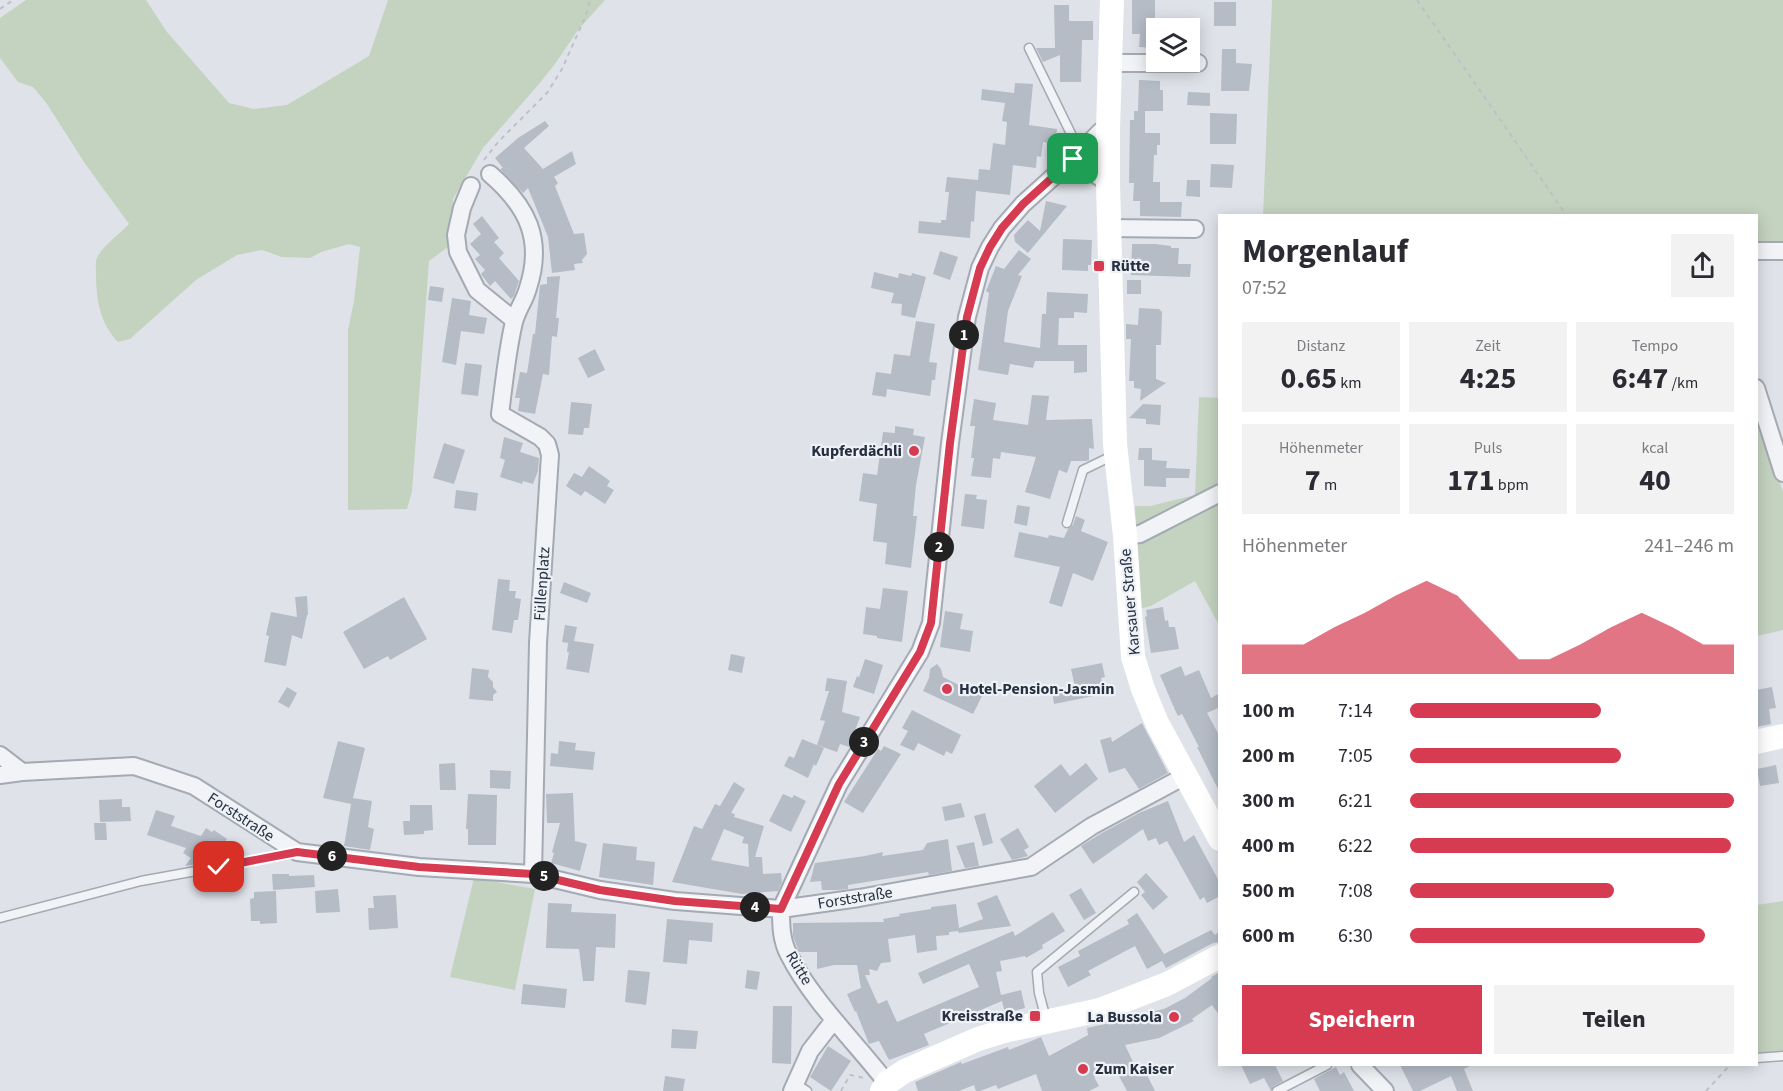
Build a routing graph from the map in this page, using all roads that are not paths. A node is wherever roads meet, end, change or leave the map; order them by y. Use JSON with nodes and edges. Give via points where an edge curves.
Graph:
{"nodes":[{"id":1,"x":1112,"y":0,"type":"edge"},
{"id":2,"x":1029,"y":48,"type":"dead end"},
{"id":3,"x":1111,"y":63,"type":"junction"},
{"id":4,"x":1146,"y":63,"type":"edge"},
{"id":5,"x":1108,"y":129,"type":"junction"},
{"id":6,"x":1078,"y":155,"type":"junction"},
{"id":7,"x":490,"y":174,"type":"dead end"},
{"id":8,"x":1108,"y":183,"type":"junction"},
{"id":9,"x":471,"y":186,"type":"road end"},
{"id":10,"x":1108,"y":228,"type":"junction"},
{"id":11,"x":1195,"y":229,"type":"dead end"},
{"id":12,"x":1758,"y":251,"type":"edge"},
{"id":13,"x":1783,"y":251,"type":"edge"},
{"id":14,"x":514,"y":320,"type":"junction"},
{"id":15,"x":1758,"y":394,"type":"edge"},
{"id":16,"x":1116,"y":453,"type":"junction"},
{"id":17,"x":1783,"y":473,"type":"edge"},
{"id":18,"x":1218,"y":494,"type":"edge"},
{"id":19,"x":1066,"y":523,"type":"dead end"},
{"id":20,"x":1125,"y":536,"type":"junction"},
{"id":21,"x":1783,"y":736,"type":"edge"},
{"id":22,"x":1758,"y":742,"type":"edge"},
{"id":23,"x":0,"y":755,"type":"edge"},
{"id":24,"x":22,"y":772,"type":"junction"},
{"id":25,"x":0,"y":775,"type":"edge"},
{"id":26,"x":1185,"y":776,"type":"junction"},
{"id":27,"x":1218,"y":835,"type":"edge"},
{"id":28,"x":297,"y":852,"type":"junction"},
{"id":29,"x":533,"y":874,"type":"junction"},
{"id":30,"x":1134,"y":892,"type":"dead end"},
{"id":31,"x":781,"y":909,"type":"junction"},
{"id":32,"x":0,"y":918,"type":"edge"},
{"id":33,"x":1218,"y":957,"type":"edge"},
{"id":34,"x":834,"y":1020,"type":"junction"},
{"id":35,"x":1046,"y":1021,"type":"junction"},
{"id":36,"x":1783,"y":1056,"type":"edge"},
{"id":37,"x":1758,"y":1058,"type":"edge"},
{"id":38,"x":1325,"y":1066,"type":"edge"},
{"id":39,"x":1361,"y":1066,"type":"edge"},
{"id":40,"x":885,"y":1087,"type":"edge"},
{"id":41,"x":798,"y":1089,"type":"edge"},
{"id":42,"x":1277,"y":1091,"type":"edge"},
{"id":43,"x":1385,"y":1091,"type":"edge"}],
"edges":[{"from":1,"to":3,"type":"street","name":"Karsauer Straße"},
{"from":2,"to":6,"type":"lane"},
{"from":3,"to":4,"type":"street"},
{"from":3,"to":5,"type":"street","name":"Karsauer Straße"},
{"from":5,"to":6,"type":"street","name":"Rütte","via":[[1101,131]]},
{"from":5,"to":8,"type":"street","name":"Karsauer Straße"},
{"from":6,"to":8,"type":"street"},
{"from":6,"to":31,"type":"street","name":"Rütte","via":[[1002,228],[980,268],[967,317],[931,623],[920,652],[839,784]]},
{"from":7,"to":14,"type":"street","name":"Füllenplatz","via":[[509,190],[529,221],[535,254],[529,287]]},
{"from":8,"to":10,"type":"street","name":"Karsauer Straße"},
{"from":9,"to":14,"type":"street","via":[[456,235],[458,252],[477,290]]},
{"from":10,"to":11,"type":"street"},
{"from":10,"to":16,"type":"street","name":"Karsauer Straße"},
{"from":12,"to":13,"type":"street"},
{"from":14,"to":29,"type":"street","name":"Füllenplatz","via":[[500,414],[540,437],[550,455],[538,643]]},
{"from":15,"to":17,"type":"street"},
{"from":16,"to":19,"type":"lane","via":[[1083,470]]},
{"from":16,"to":20,"type":"street","name":"Karsauer Straße"},
{"from":18,"to":20,"type":"street","via":[[1140,534]]},
{"from":20,"to":26,"type":"street","name":"Karsauer Straße","via":[[1133,657],[1157,723]]},
{"from":21,"to":22,"type":"street"},
{"from":23,"to":24,"type":"street"},
{"from":24,"to":25,"type":"street","name":"Forststraße"},
{"from":24,"to":28,"type":"street","name":"Forststraße","via":[[134,766],[194,786]]},
{"from":26,"to":27,"type":"street","name":"Karsauer Straße"},
{"from":26,"to":31,"type":"street","name":"Forststraße","via":[[1092,826],[1031,867]]},
{"from":28,"to":29,"type":"street","name":"Forststraße","via":[[419,867]]},
{"from":28,"to":32,"type":"lane","via":[[141,881]]},
{"from":29,"to":31,"type":"street","name":"Forststraße","via":[[653,898]]},
{"from":30,"to":35,"type":"lane","via":[[1036,972]]},
{"from":31,"to":34,"type":"street","name":"Rütte","via":[[781,932],[788,953]]},
{"from":33,"to":35,"type":"street","via":[[1167,984],[1100,1010]]},
{"from":34,"to":40,"type":"street","name":"Rütte"},
{"from":34,"to":41,"type":"street","via":[[810,1052]]},
{"from":35,"to":40,"type":"street","via":[[978,1039],[905,1071]]},
{"from":36,"to":37,"type":"lane"},
{"from":38,"to":42,"type":"lane"},
{"from":39,"to":43,"type":"street"}]}
